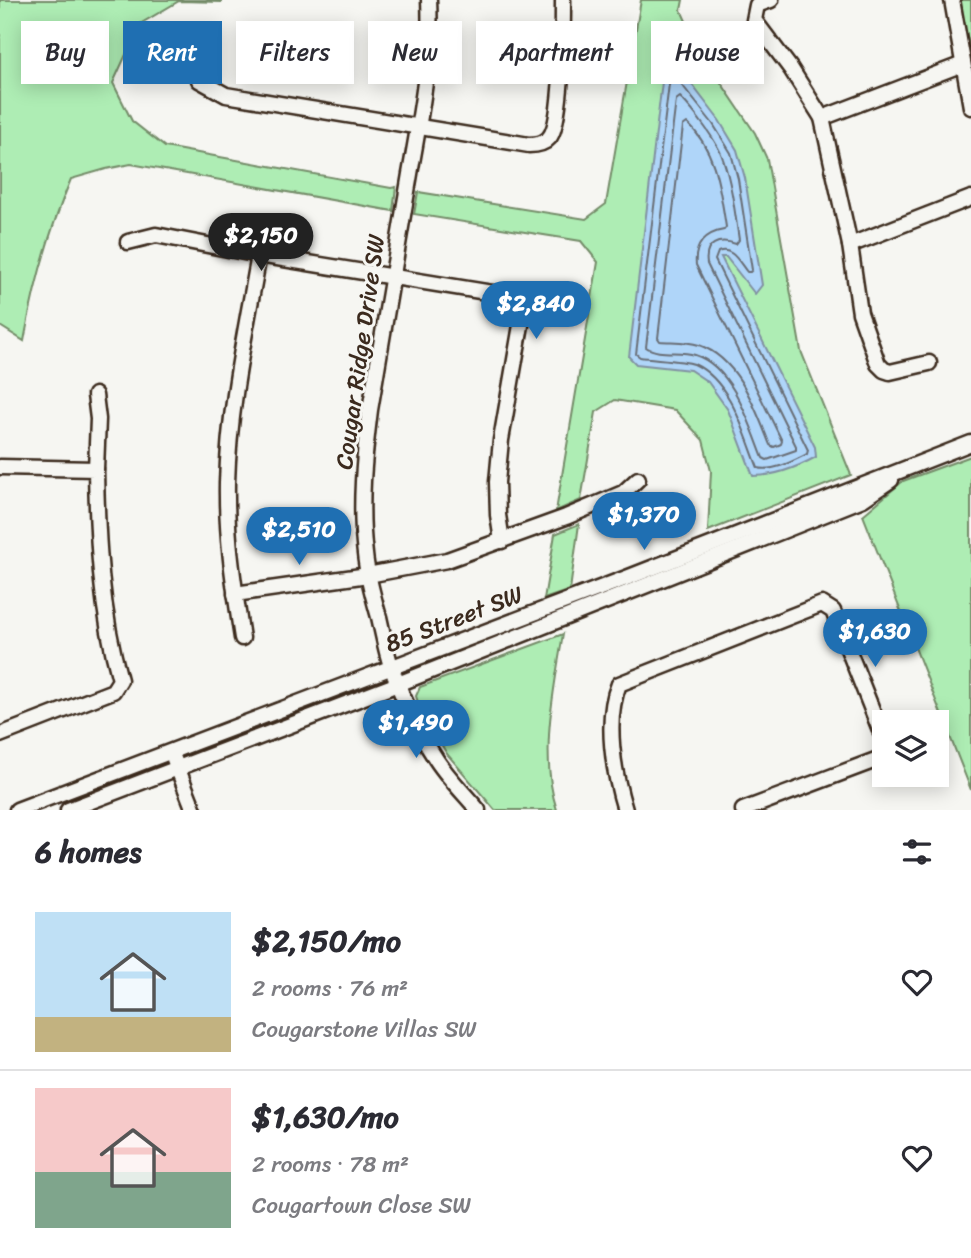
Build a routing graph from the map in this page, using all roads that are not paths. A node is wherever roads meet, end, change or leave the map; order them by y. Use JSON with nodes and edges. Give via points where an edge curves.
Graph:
{"nodes":[{"id":1,"x":429,"y":0,"type":"edge"},
{"id":2,"x":563,"y":0,"type":"edge"},
{"id":3,"x":771,"y":0,"type":"edge"},
{"id":4,"x":952,"y":0,"type":"edge"},
{"id":5,"x":963,"y":64,"type":"junction"},
{"id":6,"x":206,"y":84,"type":"edge"},
{"id":7,"x":971,"y":107,"type":"edge"},
{"id":8,"x":822,"y":118,"type":"junction"},
{"id":9,"x":418,"y":128,"type":"junction"},
{"id":10,"x":971,"y":198,"type":"edge"},
{"id":11,"x":128,"y":242,"type":"dead end"},
{"id":12,"x":850,"y":245,"type":"junction"},
{"id":13,"x":260,"y":255,"type":"junction"},
{"id":14,"x":392,"y":276,"type":"junction"},
{"id":15,"x":929,"y":363,"type":"dead end"},
{"id":16,"x":95,"y":395,"type":"dead end"},
{"id":17,"x":971,"y":443,"type":"edge"},
{"id":18,"x":0,"y":467,"type":"edge"},
{"id":19,"x":96,"y":469,"type":"junction"},
{"id":20,"x":907,"y":469,"type":"junction"},
{"id":21,"x":638,"y":479,"type":"dead end"},
{"id":22,"x":502,"y":541,"type":"junction"},
{"id":23,"x":368,"y":575,"type":"junction"},
{"id":24,"x":235,"y":594,"type":"junction"},
{"id":25,"x":242,"y":638,"type":"dead end"},
{"id":26,"x":391,"y":667,"type":"junction"},
{"id":27,"x":398,"y":684,"type":"junction"},
{"id":28,"x":872,"y":710,"type":"edge"},
{"id":29,"x":0,"y":735,"type":"edge"},
{"id":30,"x":172,"y":752,"type":"junction"},
{"id":31,"x":872,"y":761,"type":"edge"},
{"id":32,"x":177,"y":767,"type":"junction"},
{"id":33,"x":17,"y":810,"type":"edge"},
{"id":34,"x":68,"y":810,"type":"edge"},
{"id":35,"x":194,"y":810,"type":"edge"},
{"id":36,"x":478,"y":810,"type":"edge"},
{"id":37,"x":625,"y":810,"type":"edge"},
{"id":38,"x":743,"y":810,"type":"edge"}],
"edges":[{"from":1,"to":9,"type":"street","name":"Cougar Ridge Drive SW","via":[[428,57]]},
{"from":2,"to":9,"type":"street","via":[[560,89],[549,138],[529,145]]},
{"from":3,"to":8,"type":"street","via":[[757,5],[754,20]]},
{"from":4,"to":5,"type":"street"},
{"from":5,"to":7,"type":"street"},
{"from":5,"to":8,"type":"street"},
{"from":6,"to":9,"type":"street","via":[[226,95]]},
{"from":8,"to":12,"type":"street"},
{"from":9,"to":14,"type":"street","name":"Cougar Ridge Drive SW"},
{"from":10,"to":12,"type":"street"},
{"from":11,"to":13,"type":"street","via":[[156,235]]},
{"from":12,"to":15,"type":"street","via":[[860,313],[877,364],[890,372]]},
{"from":13,"to":14,"type":"street"},
{"from":13,"to":24,"type":"street","via":[[229,447],[228,526]]},
{"from":14,"to":22,"type":"street","via":[[517,297],[524,308],[497,482]]},
{"from":14,"to":23,"type":"street","name":"Cougar Ridge Drive SW","via":[[364,453],[362,503]]},
{"from":16,"to":19,"type":"street"},
{"from":17,"to":20,"type":"street","name":"85 Street SW"},
{"from":18,"to":19,"type":"street"},
{"from":19,"to":29,"type":"street","via":[[99,561],[120,680],[113,691]]},
{"from":20,"to":26,"type":"street","name":"85 Street SW"},
{"from":20,"to":27,"type":"street","name":"85 Street SW","via":[[863,499]]},
{"from":21,"to":22,"type":"street","via":[[623,493]]},
{"from":22,"to":23,"type":"street","via":[[447,560]]},
{"from":23,"to":24,"type":"street"},
{"from":23,"to":26,"type":"street","name":"Cougar Ridge Drive SW"},
{"from":24,"to":25,"type":"street"},
{"from":26,"to":27,"type":"street","name":"Cougar Ridge Drive SW"},
{"from":26,"to":30,"type":"street","name":"85 Street SW"},
{"from":27,"to":32,"type":"street","name":"85 Street SW"},
{"from":27,"to":36,"type":"street","name":"Cougar Ridge Drive SW","via":[[434,757]]},
{"from":28,"to":37,"type":"street","via":[[833,611],[821,604],[619,684],[612,734]]},
{"from":30,"to":32,"type":"street"},
{"from":30,"to":33,"type":"street","name":"85 Street SW"},
{"from":31,"to":38,"type":"street"},
{"from":32,"to":34,"type":"street","name":"85 Street SW"},
{"from":32,"to":35,"type":"street"}]}
